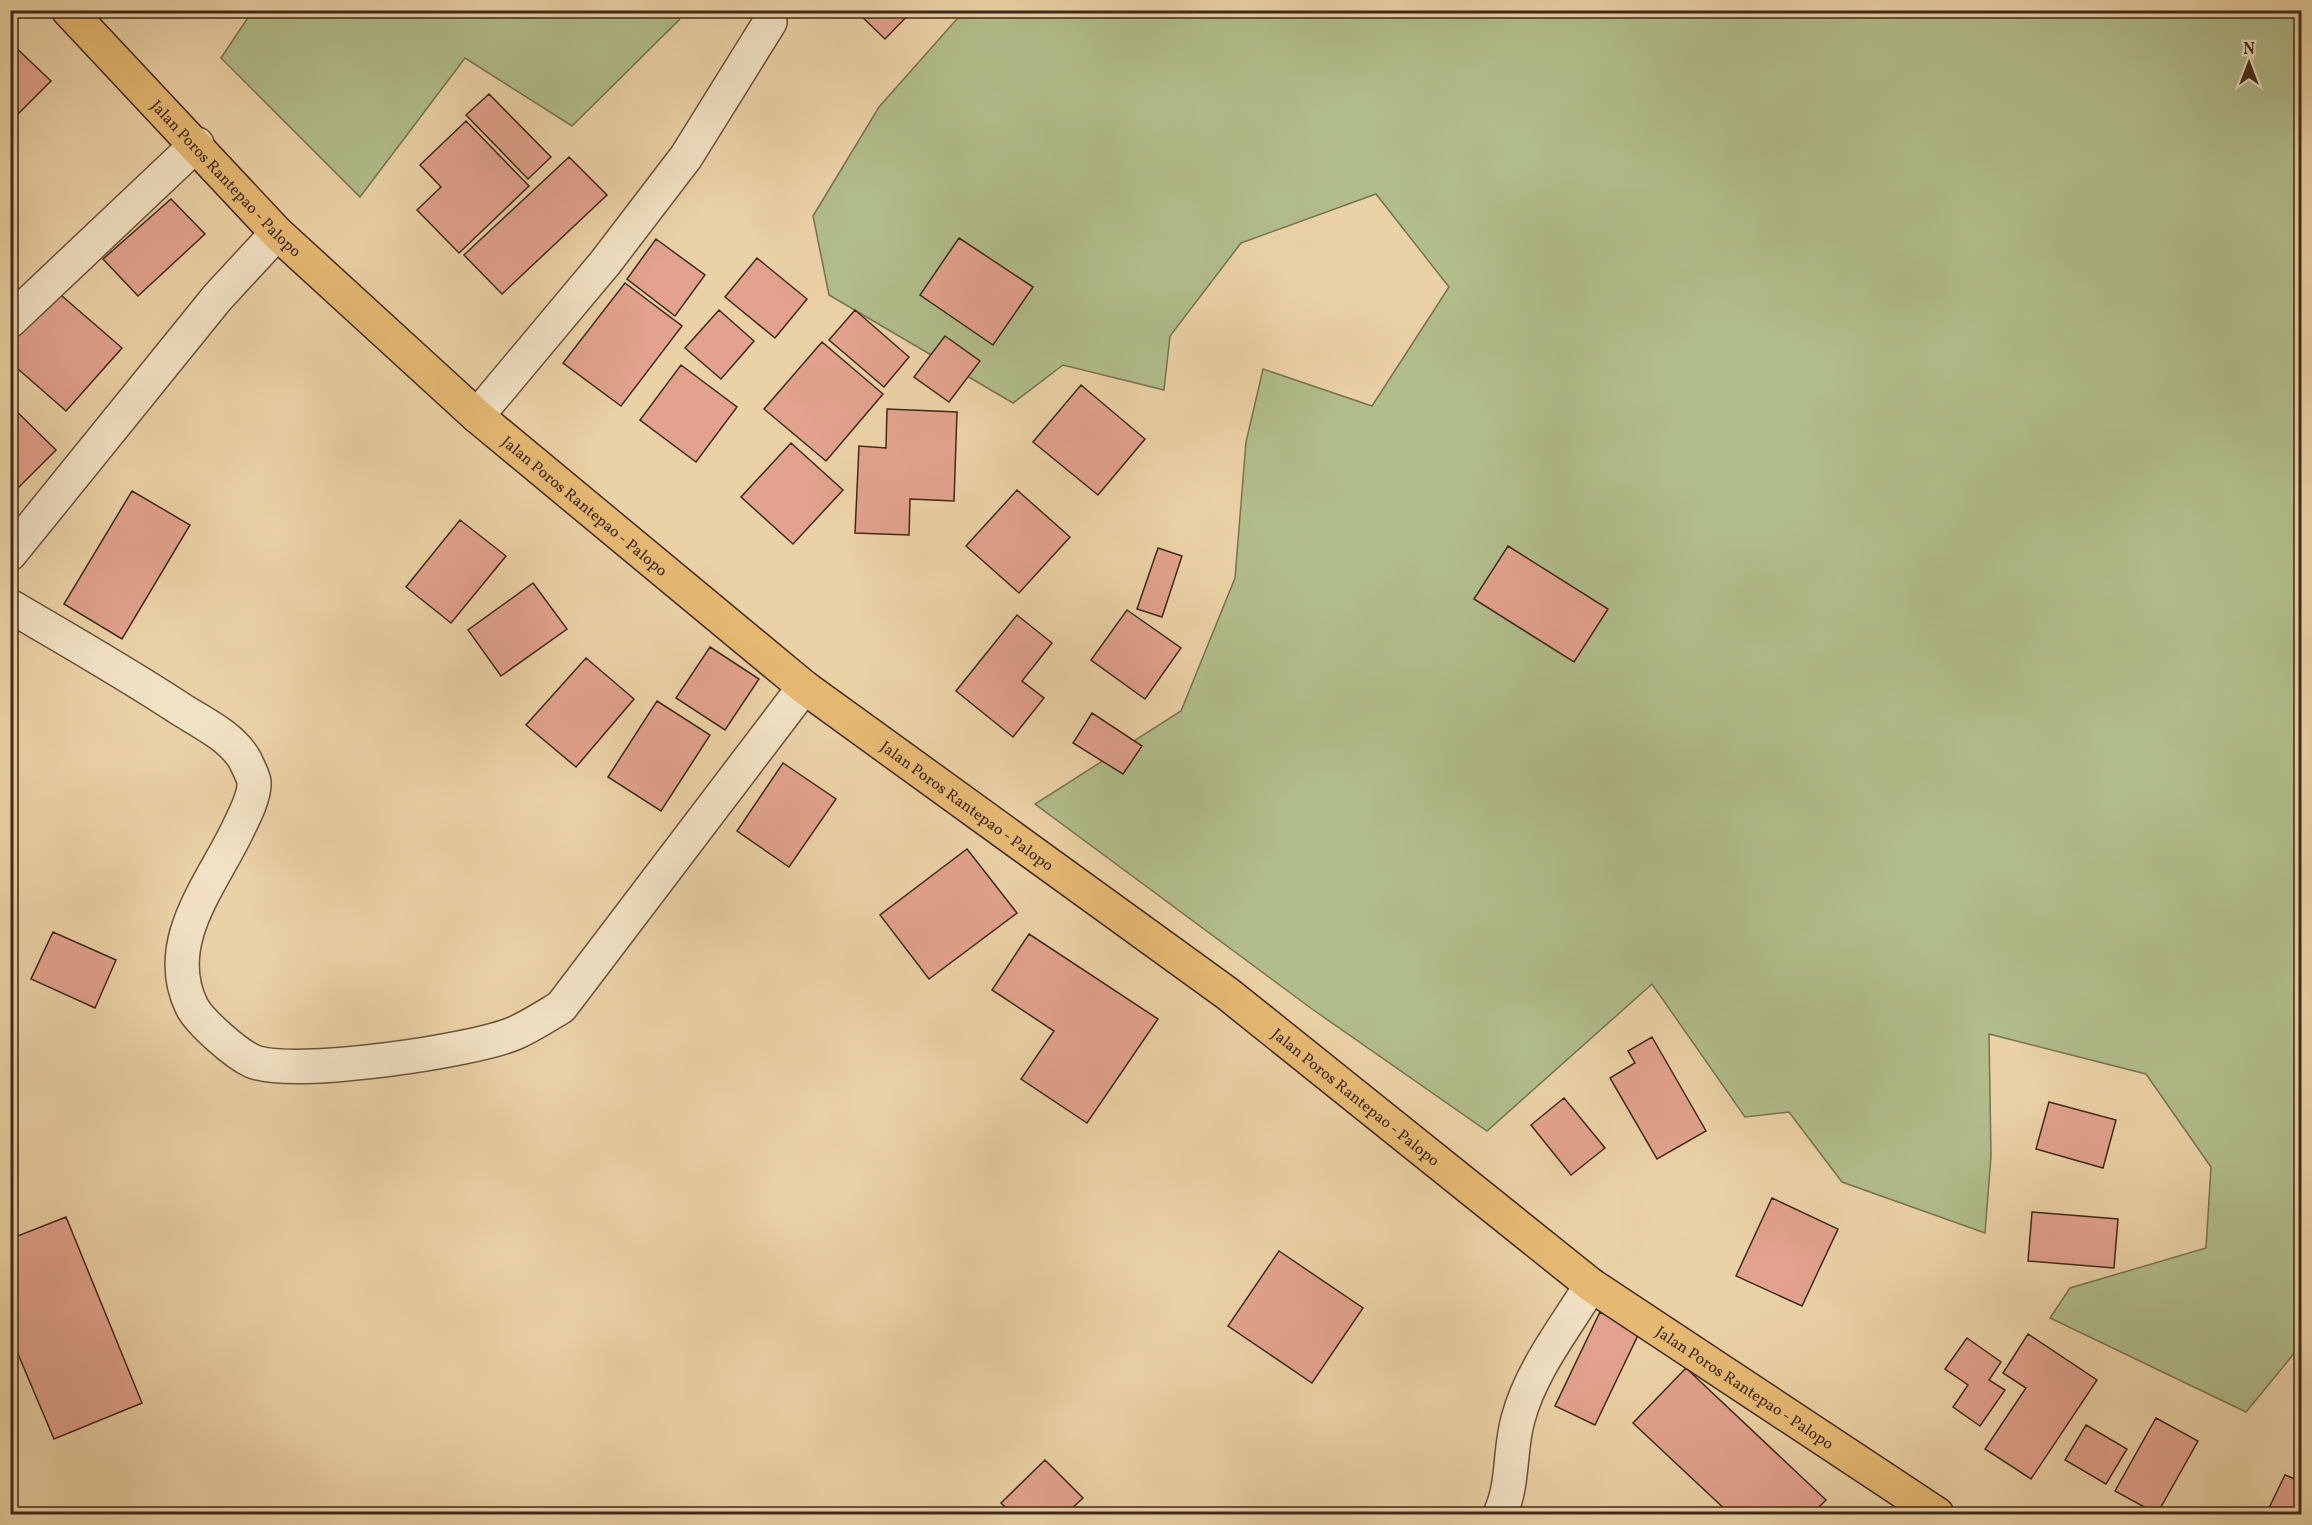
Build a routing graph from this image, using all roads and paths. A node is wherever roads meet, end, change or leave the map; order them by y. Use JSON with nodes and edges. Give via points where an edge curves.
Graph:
{"nodes":[{"id":1,"x":68,"y":10,"type":"edge"},
{"id":2,"x":770,"y":22,"type":"dead end"},
{"id":3,"x":196,"y":144,"type":"junction"},
{"id":4,"x":278,"y":233,"type":"junction"},
{"id":5,"x":10,"y":321,"type":"edge"},
{"id":6,"x":477,"y":416,"type":"junction"},
{"id":7,"x":10,"y":554,"type":"edge"},
{"id":8,"x":10,"y":606,"type":"edge"},
{"id":9,"x":804,"y":687,"type":"junction"},
{"id":10,"x":1591,"y":1285,"type":"junction"},
{"id":11,"x":1500,"y":1515,"type":"edge"},
{"id":12,"x":1937,"y":1515,"type":"edge"}],
"edges":[{"from":1,"to":3,"type":"highway","name":"Jalan Poros Rantepao - Palopo"},
{"from":2,"to":6,"type":"street","via":[[686,157]]},
{"from":3,"to":4,"type":"highway","name":"Jalan Poros Rantepao - Palopo"},
{"from":3,"to":5,"type":"street"},
{"from":4,"to":6,"type":"highway","name":"Jalan Poros Rantepao - Palopo"},
{"from":4,"to":7,"type":"street","via":[[217,298]]},
{"from":6,"to":9,"type":"highway","name":"Jalan Poros Rantepao - Palopo"},
{"from":8,"to":9,"type":"street","via":[[130,676],[225,738],[244,758],[254,782],[246,812],[205,888],[182,948],[182,976],[193,1009],[221,1039],[252,1061],[288,1068],[447,1050],[514,1033],[561,1007]]},
{"from":9,"to":10,"type":"highway","name":"Jalan Poros Rantepao - Palopo","via":[[1228,994]]},
{"from":10,"to":11,"type":"street","via":[[1529,1384],[1517,1421],[1510,1481]]},
{"from":10,"to":12,"type":"highway","name":"Jalan Poros Rantepao - Palopo"}]}
